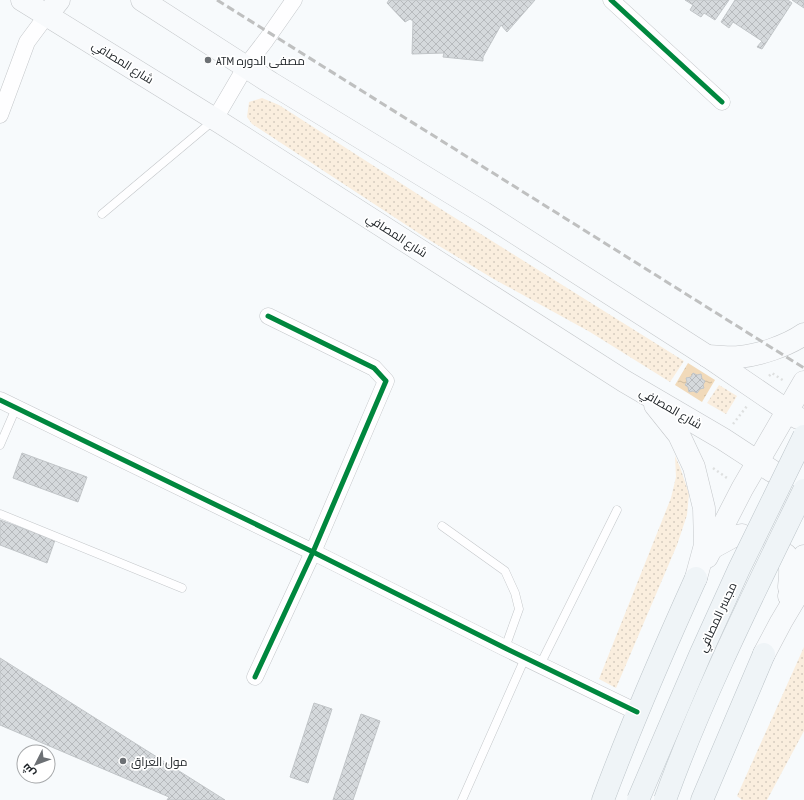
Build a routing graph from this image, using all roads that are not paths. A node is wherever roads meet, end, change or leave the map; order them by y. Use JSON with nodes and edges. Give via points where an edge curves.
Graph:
{"nodes":[{"id":1,"x":22,"y":0,"type":"edge"},
{"id":2,"x":142,"y":0,"type":"edge"},
{"id":3,"x":294,"y":0,"type":"edge"},
{"id":4,"x":611,"y":0,"type":"edge"},
{"id":5,"x":53,"y":8,"type":"edge"},
{"id":6,"x":246,"y":66,"type":"junction"},
{"id":7,"x":722,"y":102,"type":"dead end"},
{"id":8,"x":0,"y":115,"type":"edge"},
{"id":9,"x":215,"y":120,"type":"junction"},
{"id":10,"x":102,"y":214,"type":"dead end"},
{"id":11,"x":268,"y":316,"type":"dead end"},
{"id":12,"x":804,"y":334,"type":"edge"},
{"id":13,"x":707,"y":356,"type":"junction"},
{"id":14,"x":624,"y":380,"type":"junction"},
{"id":15,"x":802,"y":386,"type":"edge"},
{"id":16,"x":0,"y":400,"type":"edge"},
{"id":17,"x":16,"y":408,"type":"junction"},
{"id":18,"x":796,"y":422,"type":"edge"},
{"id":19,"x":0,"y":445,"type":"edge"},
{"id":20,"x":765,"y":466,"type":"junction"},
{"id":21,"x":804,"y":490,"type":"edge"},
{"id":22,"x":617,"y":510,"type":"dead end"},
{"id":23,"x":0,"y":514,"type":"edge"},
{"id":24,"x":442,"y":526,"type":"dead end"},
{"id":25,"x":742,"y":535,"type":"dead end"},
{"id":26,"x":710,"y":549,"type":"junction"},
{"id":27,"x":313,"y":552,"type":"junction"},
{"id":28,"x":795,"y":555,"type":"edge"},
{"id":29,"x":696,"y":578,"type":"junction"},
{"id":30,"x":804,"y":583,"type":"edge"},
{"id":31,"x":182,"y":588,"type":"dead end"},
{"id":32,"x":796,"y":607,"type":"edge"},
{"id":33,"x":781,"y":622,"type":"junction"},
{"id":34,"x":505,"y":648,"type":"junction"},
{"id":35,"x":764,"y":654,"type":"junction"},
{"id":36,"x":525,"y":658,"type":"junction"},
{"id":37,"x":540,"y":665,"type":"junction"},
{"id":38,"x":254,"y":677,"type":"dead end"},
{"id":39,"x":637,"y":712,"type":"junction"},
{"id":40,"x":462,"y":800,"type":"edge"},
{"id":41,"x":603,"y":800,"type":"edge"},
{"id":42,"x":638,"y":800,"type":"edge"},
{"id":43,"x":665,"y":800,"type":"edge"},
{"id":44,"x":702,"y":800,"type":"edge"}],
"edges":[{"from":1,"to":5,"type":"main road","name":"شارع المصافي"},
{"from":2,"to":6,"type":"main road"},
{"from":3,"to":6,"type":"street"},
{"from":4,"to":7,"type":"street"},
{"from":5,"to":8,"type":"street","via":[[27,42]]},
{"from":5,"to":9,"type":"main road","name":"شارع المصافي"},
{"from":6,"to":9,"type":"street"},
{"from":6,"to":13,"type":"main road","via":[[484,213]]},
{"from":9,"to":10,"type":"lane"},
{"from":9,"to":14,"type":"main road","name":"شارع المصافي"},
{"from":11,"to":27,"type":"street","via":[[374,368],[386,381]]},
{"from":12,"to":13,"type":"main road","via":[[774,349],[738,357]]},
{"from":13,"to":18,"type":"main road","via":[[758,391]]},
{"from":14,"to":20,"type":"main road","name":"شارع المصافي"},
{"from":14,"to":29,"type":"main road","via":[[660,411],[679,435],[694,467],[704,508],[705,545]]},
{"from":15,"to":18,"type":"main road"},
{"from":16,"to":17,"type":"street"},
{"from":17,"to":19,"type":"lane"},
{"from":17,"to":27,"type":"street"},
{"from":18,"to":20,"type":"main road"},
{"from":18,"to":42,"type":"highway","name":"مجسر المصافي","bridge":true,"via":[[736,576]]},
{"from":20,"to":26,"type":"main road","via":[[742,489]]},
{"from":21,"to":43,"type":"highway","name":"مجسر المصافي","bridge":true,"via":[[716,675]]},
{"from":22,"to":37,"type":"lane"},
{"from":23,"to":31,"type":"lane"},
{"from":24,"to":34,"type":"lane","via":[[505,570],[516,593],[519,608]]},
{"from":25,"to":26,"type":"main road","via":[[732,537]]},
{"from":26,"to":29,"type":"main road"},
{"from":27,"to":34,"type":"street"},
{"from":27,"to":38,"type":"street"},
{"from":28,"to":32,"type":"main road","via":[[789,560]]},
{"from":29,"to":39,"type":"highway"},
{"from":30,"to":33,"type":"main road"},
{"from":32,"to":33,"type":"main road"},
{"from":32,"to":35,"type":"main road"},
{"from":33,"to":35,"type":"main road"},
{"from":34,"to":36,"type":"street"},
{"from":35,"to":44,"type":"highway"},
{"from":36,"to":37,"type":"street"},
{"from":36,"to":40,"type":"lane"},
{"from":37,"to":39,"type":"street"},
{"from":39,"to":41,"type":"highway"}]}
